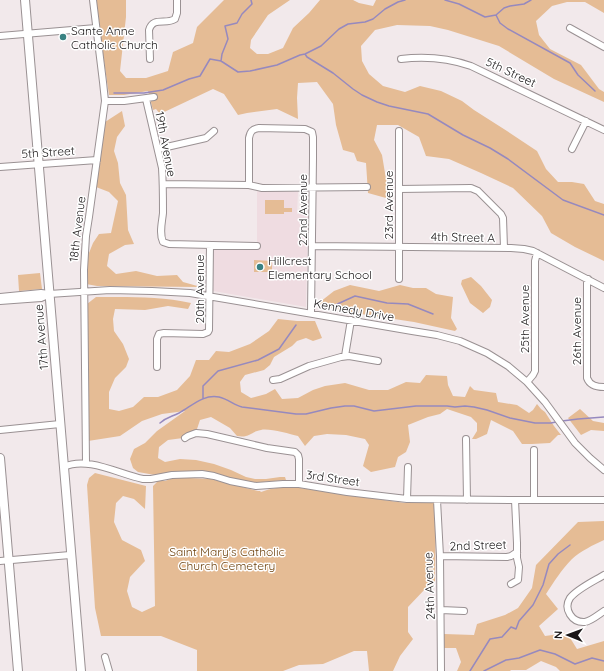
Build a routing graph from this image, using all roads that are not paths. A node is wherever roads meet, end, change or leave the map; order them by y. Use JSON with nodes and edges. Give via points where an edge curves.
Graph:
{"nodes":[{"id":1,"x":25,"y":0,"type":"edge"},
{"id":2,"x":92,"y":0,"type":"edge"},
{"id":3,"x":177,"y":0,"type":"edge"},
{"id":4,"x":96,"y":28,"type":"junction"},
{"id":5,"x":570,"y":28,"type":"dead end"},
{"id":6,"x":28,"y":34,"type":"junction"},
{"id":7,"x":0,"y":36,"type":"edge"},
{"id":8,"x":604,"y":47,"type":"edge"},
{"id":9,"x":150,"y":59,"type":"dead end"},
{"id":10,"x":402,"y":59,"type":"dead end"},
{"id":11,"x":154,"y":97,"type":"dead end"},
{"id":12,"x":146,"y":99,"type":"junction"},
{"id":13,"x":104,"y":101,"type":"junction"},
{"id":14,"x":586,"y":121,"type":"junction"},
{"id":15,"x":604,"y":130,"type":"edge"},
{"id":16,"x":214,"y":131,"type":"dead end"},
{"id":17,"x":399,"y":131,"type":"dead end"},
{"id":18,"x":158,"y":149,"type":"junction"},
{"id":19,"x":572,"y":149,"type":"dead end"},
{"id":20,"x":97,"y":160,"type":"junction"},
{"id":21,"x":39,"y":164,"type":"junction"},
{"id":22,"x":0,"y":167,"type":"edge"},
{"id":23,"x":163,"y":184,"type":"junction"},
{"id":24,"x":249,"y":186,"type":"junction"},
{"id":25,"x":367,"y":187,"type":"dead end"},
{"id":26,"x":313,"y":188,"type":"junction"},
{"id":27,"x":400,"y":189,"type":"junction"},
{"id":28,"x":210,"y":245,"type":"junction"},
{"id":29,"x":257,"y":246,"type":"dead end"},
{"id":30,"x":312,"y":246,"type":"junction"},
{"id":31,"x":399,"y":247,"type":"junction"},
{"id":32,"x":504,"y":248,"type":"junction"},
{"id":33,"x":537,"y":254,"type":"junction"},
{"id":34,"x":399,"y":279,"type":"dead end"},
{"id":35,"x":588,"y":279,"type":"junction"},
{"id":36,"x":604,"y":288,"type":"edge"},
{"id":37,"x":84,"y":292,"type":"junction"},
{"id":38,"x":49,"y":294,"type":"junction"},
{"id":39,"x":210,"y":296,"type":"junction"},
{"id":40,"x":0,"y":297,"type":"edge"},
{"id":41,"x":0,"y":301,"type":"edge"},
{"id":42,"x":311,"y":313,"type":"junction"},
{"id":43,"x":351,"y":320,"type":"junction"},
{"id":44,"x":345,"y":356,"type":"junction"},
{"id":45,"x":378,"y":362,"type":"dead end"},
{"id":46,"x":157,"y":367,"type":"dead end"},
{"id":47,"x":273,"y":380,"type":"dead end"},
{"id":48,"x":527,"y":382,"type":"junction"},
{"id":49,"x":604,"y":387,"type":"edge"},
{"id":50,"x":60,"y":424,"type":"junction"},
{"id":51,"x":0,"y":430,"type":"edge"},
{"id":52,"x":185,"y":438,"type":"dead end"},
{"id":53,"x":466,"y":439,"type":"dead end"},
{"id":54,"x":534,"y":450,"type":"dead end"},
{"id":55,"x":0,"y":458,"type":"edge"},
{"id":56,"x":86,"y":463,"type":"junction"},
{"id":57,"x":64,"y":467,"type":"junction"},
{"id":58,"x":408,"y":467,"type":"dead end"},
{"id":59,"x":604,"y":470,"type":"edge"},
{"id":60,"x":299,"y":484,"type":"junction"},
{"id":61,"x":407,"y":499,"type":"junction"},
{"id":62,"x":437,"y":500,"type":"junction"},
{"id":63,"x":467,"y":500,"type":"junction"},
{"id":64,"x":515,"y":500,"type":"junction"},
{"id":65,"x":534,"y":500,"type":"junction"},
{"id":66,"x":604,"y":500,"type":"edge"},
{"id":67,"x":517,"y":552,"type":"junction"},
{"id":68,"x":70,"y":555,"type":"junction"},
{"id":69,"x":440,"y":556,"type":"junction"},
{"id":70,"x":4,"y":561,"type":"edge"},
{"id":71,"x":604,"y":575,"type":"edge"},
{"id":72,"x":511,"y":584,"type":"dead end"},
{"id":73,"x":441,"y":610,"type":"junction"},
{"id":74,"x":464,"y":611,"type":"dead end"},
{"id":75,"x":604,"y":611,"type":"edge"},
{"id":76,"x":106,"y":657,"type":"dead end"},
{"id":77,"x":18,"y":671,"type":"edge"},
{"id":78,"x":80,"y":671,"type":"edge"},
{"id":79,"x":109,"y":671,"type":"edge"},
{"id":80,"x":441,"y":671,"type":"edge"}],
"edges":[{"from":1,"to":6,"type":"main road","name":"17th Avenue"},
{"from":2,"to":4,"type":"street","name":"18th Avenue"},
{"from":3,"to":9,"type":"street","via":[[175,19],[156,21],[150,26]]},
{"from":4,"to":6,"type":"street"},
{"from":4,"to":13,"type":"street","name":"18th Avenue"},
{"from":5,"to":8,"type":"street"},
{"from":6,"to":7,"type":"street"},
{"from":6,"to":21,"type":"main road","name":"17th Avenue"},
{"from":10,"to":14,"type":"street","name":"5th Street","via":[[441,59],[466,64]]},
{"from":11,"to":12,"type":"street"},
{"from":12,"to":13,"type":"street"},
{"from":12,"to":18,"type":"street","name":"19th Avenue"},
{"from":13,"to":20,"type":"street","name":"18th Avenue"},
{"from":14,"to":15,"type":"street","name":"5th Street"},
{"from":14,"to":19,"type":"street"},
{"from":16,"to":18,"type":"street","via":[[206,138]]},
{"from":17,"to":27,"type":"street","name":"23rd Avenue"},
{"from":18,"to":23,"type":"street","name":"19th Avenue"},
{"from":20,"to":21,"type":"street","name":"5th Street"},
{"from":20,"to":37,"type":"street","name":"18th Avenue","via":[[86,236]]},
{"from":21,"to":22,"type":"street","name":"5th Street"},
{"from":21,"to":38,"type":"main road","name":"17th Avenue"},
{"from":23,"to":24,"type":"street"},
{"from":23,"to":28,"type":"street","name":"19th Avenue","via":[[163,242]]},
{"from":24,"to":26,"type":"street"},
{"from":24,"to":26,"type":"street","name":"22nd Avenue","via":[[251,131],[255,128],[306,129],[312,132],[313,137]]},
{"from":25,"to":26,"type":"street"},
{"from":26,"to":30,"type":"street","name":"22nd Avenue"},
{"from":27,"to":31,"type":"street","name":"23rd Avenue"},
{"from":27,"to":32,"type":"street","via":[[478,191],[503,218]]},
{"from":28,"to":29,"type":"street"},
{"from":28,"to":39,"type":"street","name":"20th Avenue"},
{"from":30,"to":31,"type":"street","name":"4th Street A"},
{"from":30,"to":42,"type":"street","name":"22nd Avenue"},
{"from":31,"to":32,"type":"street","name":"4th Street A"},
{"from":31,"to":34,"type":"street","name":"23rd Avenue"},
{"from":32,"to":33,"type":"street","name":"4th Street A","via":[[524,249]]},
{"from":33,"to":35,"type":"street","name":"4th Street A"},
{"from":33,"to":48,"type":"street","name":"25th Avenue","via":[[535,371]]},
{"from":35,"to":36,"type":"street","name":"4th Street A"},
{"from":35,"to":49,"type":"street","name":"26th Avenue","via":[[587,378],[594,386]]},
{"from":37,"to":38,"type":"street","name":"Kennedy Drive"},
{"from":37,"to":39,"type":"street","name":"Kennedy Drive","via":[[152,291]]},
{"from":37,"to":56,"type":"street","name":"18th Avenue"},
{"from":38,"to":40,"type":"street","name":"Kennedy Drive"},
{"from":38,"to":41,"type":"street","name":"Kennedy Drive","via":[[41,298]]},
{"from":38,"to":50,"type":"main road","name":"17th Avenue"},
{"from":39,"to":42,"type":"street","name":"Kennedy Drive"},
{"from":39,"to":46,"type":"street","name":"20th Avenue","via":[[208,332],[159,334]]},
{"from":42,"to":43,"type":"street","name":"Kennedy Drive"},
{"from":43,"to":44,"type":"street"},
{"from":43,"to":48,"type":"street","name":"Kennedy Drive","via":[[460,341],[487,353]]},
{"from":44,"to":45,"type":"street"},
{"from":44,"to":47,"type":"street"},
{"from":48,"to":59,"type":"street","name":"Kennedy Drive","via":[[540,395],[575,443]]},
{"from":50,"to":51,"type":"street"},
{"from":50,"to":57,"type":"main road","name":"17th Avenue"},
{"from":52,"to":60,"type":"street","via":[[196,433],[207,434],[295,452],[298,455]]},
{"from":53,"to":63,"type":"street"},
{"from":54,"to":65,"type":"street"},
{"from":55,"to":70,"type":"main road"},
{"from":56,"to":57,"type":"street","name":"3rd Street","via":[[74,463]]},
{"from":56,"to":60,"type":"street","name":"3rd Street","via":[[143,479],[202,474],[256,486]]},
{"from":57,"to":68,"type":"main road","name":"17th Avenue"},
{"from":58,"to":61,"type":"street"},
{"from":60,"to":61,"type":"street","name":"3rd Street"},
{"from":61,"to":62,"type":"street","name":"3rd Street"},
{"from":62,"to":63,"type":"street","name":"3rd Street"},
{"from":62,"to":69,"type":"street","name":"24th Avenue"},
{"from":63,"to":64,"type":"street","name":"3rd Street"},
{"from":64,"to":65,"type":"street","name":"3rd Street"},
{"from":64,"to":67,"type":"street"},
{"from":65,"to":66,"type":"street","name":"3rd Street"},
{"from":67,"to":69,"type":"street","name":"2nd Street","via":[[507,557]]},
{"from":67,"to":72,"type":"street","via":[[519,578]]},
{"from":68,"to":70,"type":"street"},
{"from":68,"to":78,"type":"main road","name":"17th Avenue"},
{"from":69,"to":73,"type":"street","name":"24th Avenue"},
{"from":70,"to":77,"type":"main road"},
{"from":71,"to":75,"type":"street","via":[[572,596],[568,604],[569,614],[581,622],[591,620]]},
{"from":73,"to":74,"type":"street"},
{"from":73,"to":80,"type":"street","name":"24th Avenue"},
{"from":76,"to":79,"type":"street"}]}
